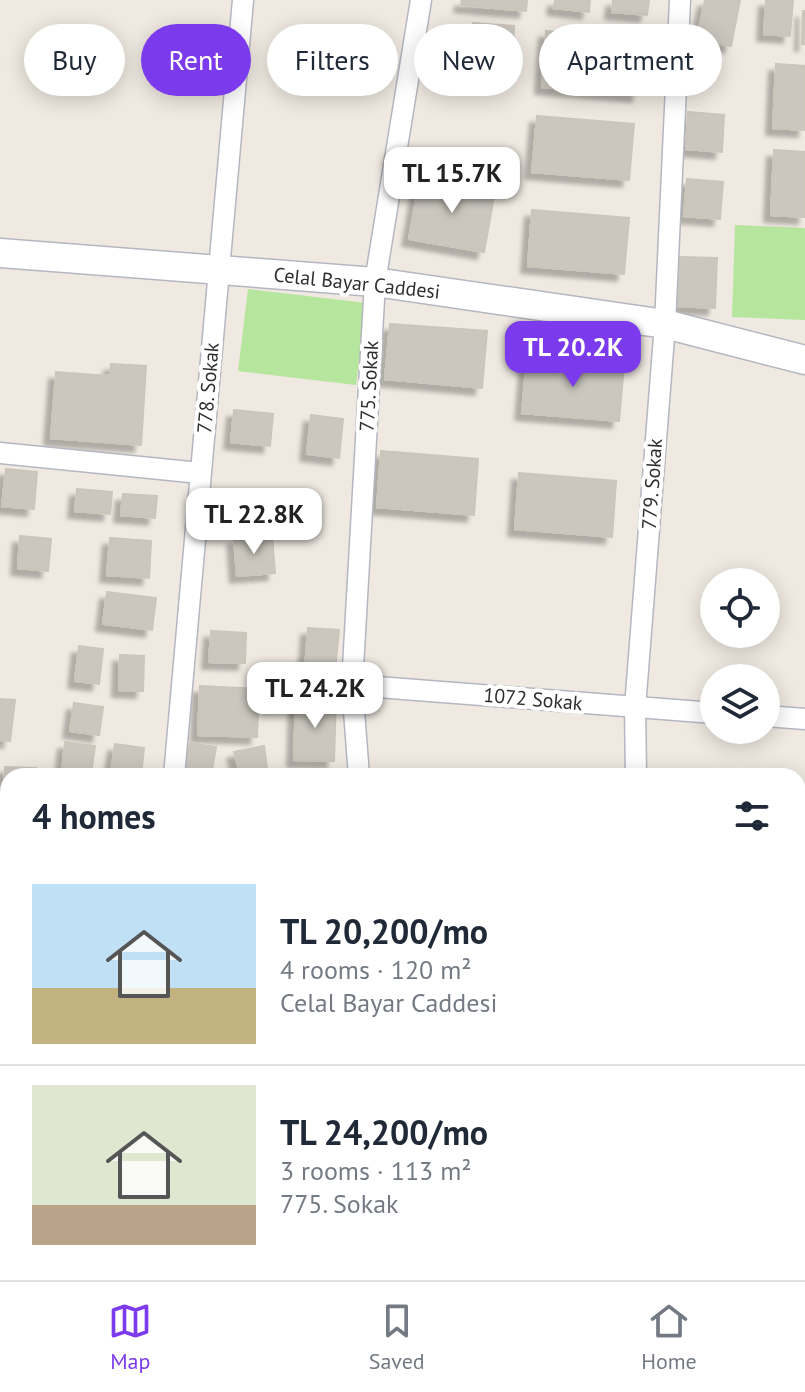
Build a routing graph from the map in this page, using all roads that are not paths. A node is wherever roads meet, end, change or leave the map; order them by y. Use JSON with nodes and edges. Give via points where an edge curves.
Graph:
{"nodes":[{"id":1,"x":243,"y":0,"type":"edge"},
{"id":2,"x":421,"y":0,"type":"edge"},
{"id":3,"x":680,"y":0,"type":"edge"},
{"id":4,"x":0,"y":253,"type":"edge"},
{"id":5,"x":219,"y":270,"type":"junction"},
{"id":6,"x":375,"y":282,"type":"junction"},
{"id":7,"x":665,"y":324,"type":"junction"},
{"id":8,"x":805,"y":360,"type":"edge"},
{"id":9,"x":0,"y":453,"type":"edge"},
{"id":10,"x":200,"y":473,"type":"junction"},
{"id":11,"x":352,"y":685,"type":"junction"},
{"id":12,"x":635,"y":708,"type":"junction"},
{"id":13,"x":700,"y":712,"type":"edge"},
{"id":14,"x":780,"y":717,"type":"edge"},
{"id":15,"x":805,"y":719,"type":"edge"},
{"id":16,"x":175,"y":768,"type":"edge"},
{"id":17,"x":358,"y":768,"type":"edge"},
{"id":18,"x":636,"y":768,"type":"edge"}],
"edges":[{"from":1,"to":5,"type":"street","name":"778. Sokak"},
{"from":2,"to":6,"type":"street","name":"775. Sokak"},
{"from":3,"to":7,"type":"street","name":"779. Sokak"},
{"from":4,"to":5,"type":"street","name":"Celal Bayar Caddesi"},
{"from":5,"to":6,"type":"street","name":"Celal Bayar Caddesi"},
{"from":5,"to":10,"type":"street","name":"778. Sokak"},
{"from":6,"to":7,"type":"street","name":"Celal Bayar Caddesi"},
{"from":6,"to":11,"type":"street","name":"775. Sokak"},
{"from":7,"to":8,"type":"street","name":"Celal Bayar Caddesi"},
{"from":7,"to":12,"type":"street","name":"779. Sokak"},
{"from":9,"to":10,"type":"street"},
{"from":10,"to":16,"type":"street","name":"778. Sokak"},
{"from":11,"to":12,"type":"street","name":"1072 Sokak"},
{"from":11,"to":17,"type":"street","name":"775. Sokak"},
{"from":12,"to":13,"type":"street","name":"1072 Sokak"},
{"from":12,"to":18,"type":"street","name":"779. Sokak"},
{"from":14,"to":15,"type":"street"}]}
